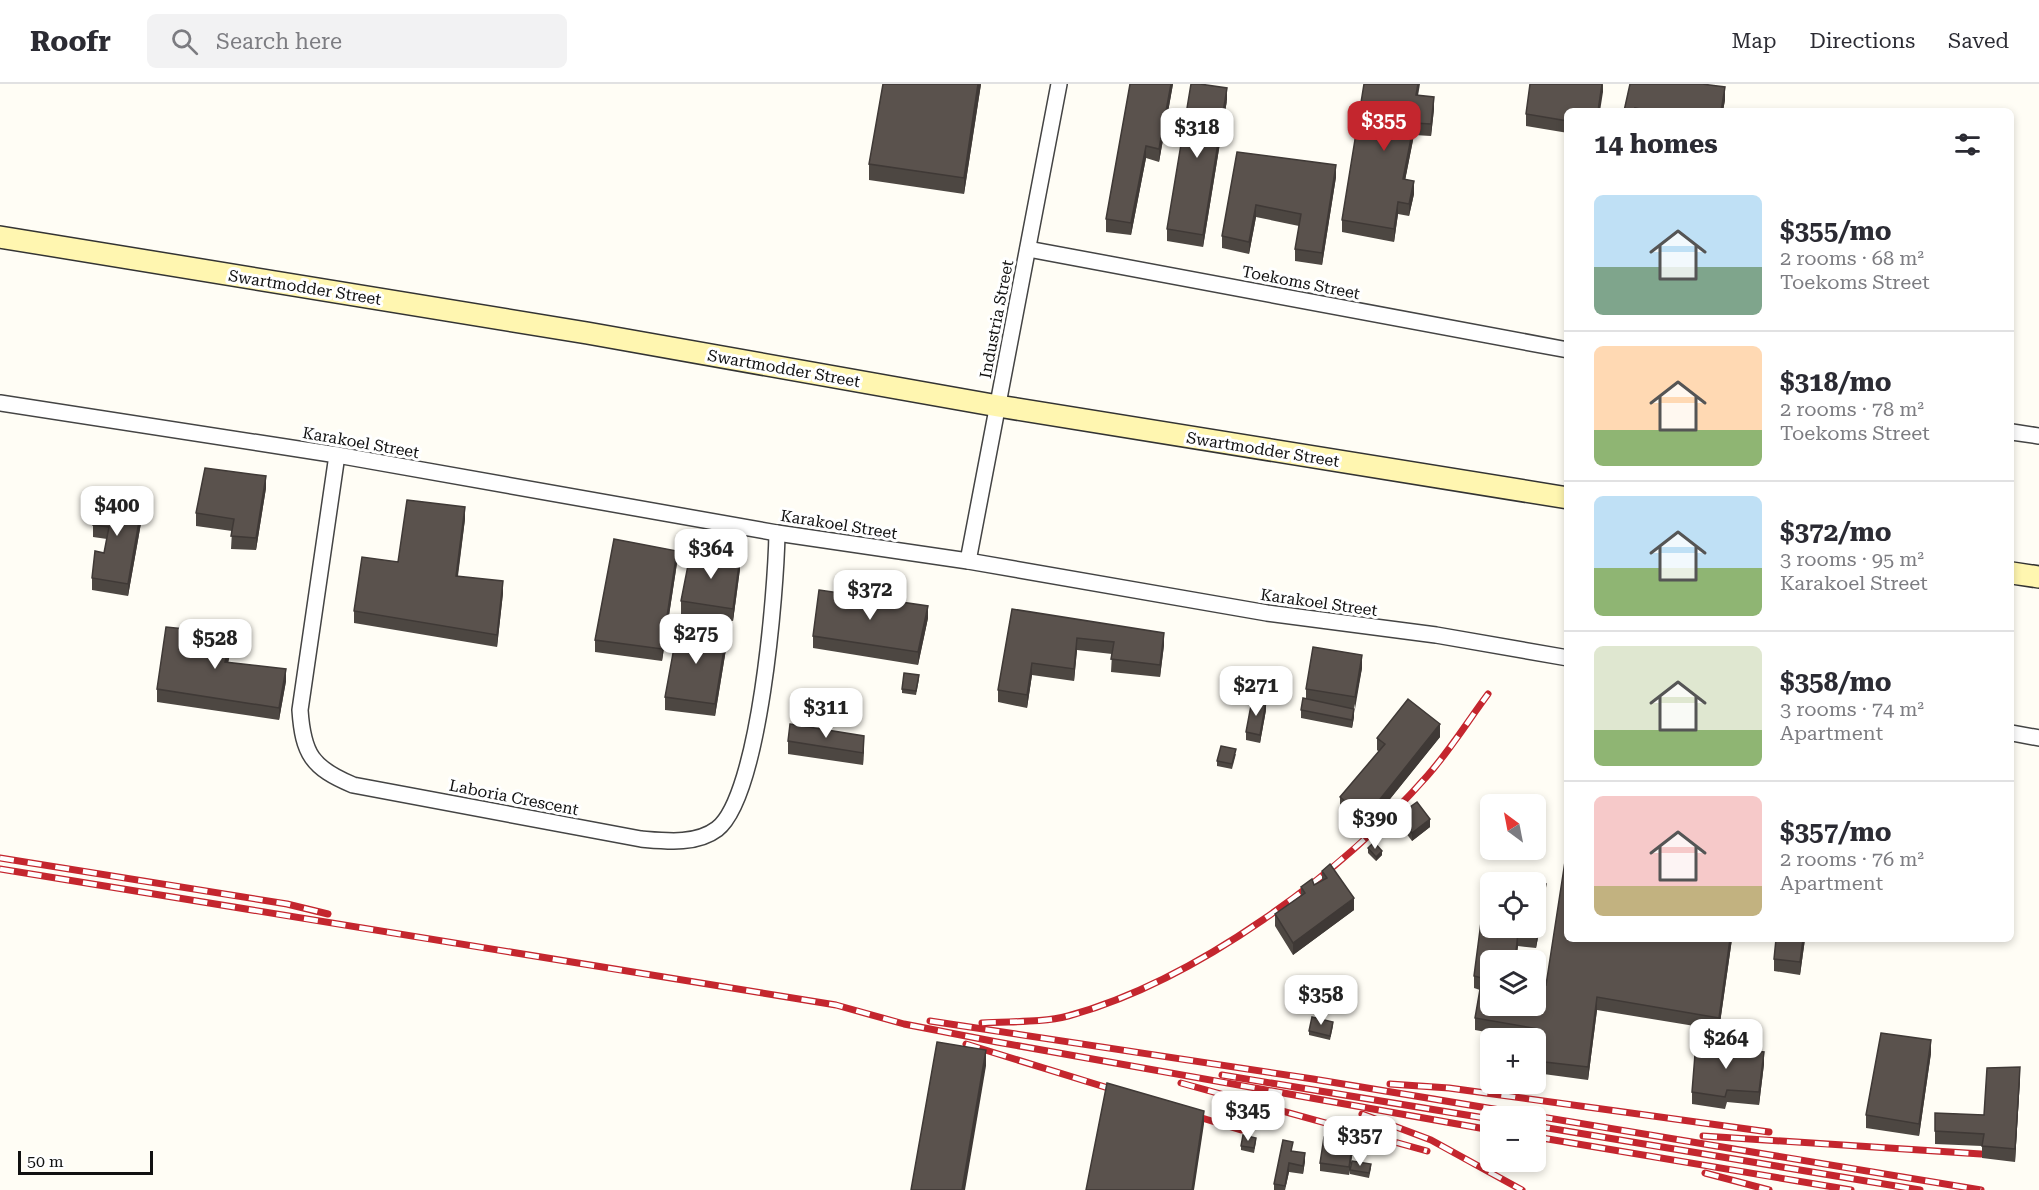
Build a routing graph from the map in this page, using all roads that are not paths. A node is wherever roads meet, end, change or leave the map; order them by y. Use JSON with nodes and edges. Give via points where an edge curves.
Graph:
{"nodes":[{"id":1,"x":1059,"y":84,"type":"edge"},
{"id":2,"x":0,"y":237,"type":"edge"},
{"id":3,"x":1028,"y":249,"type":"junction"},
{"id":4,"x":1564,"y":349,"type":"edge"},
{"id":5,"x":0,"y":403,"type":"edge"},
{"id":6,"x":998,"y":406,"type":"junction"},
{"id":7,"x":2014,"y":432,"type":"edge"},
{"id":8,"x":2039,"y":436,"type":"edge"},
{"id":9,"x":338,"y":455,"type":"junction"},
{"id":10,"x":1564,"y":497,"type":"edge"},
{"id":11,"x":777,"y":533,"type":"junction"},
{"id":12,"x":968,"y":561,"type":"junction"},
{"id":13,"x":2014,"y":573,"type":"edge"},
{"id":14,"x":2039,"y":577,"type":"edge"},
{"id":15,"x":1564,"y":657,"type":"edge"},
{"id":16,"x":2014,"y":733,"type":"edge"},
{"id":17,"x":2039,"y":738,"type":"edge"}],
"edges":[{"from":1,"to":3,"type":"street","name":"Industria Street"},
{"from":2,"to":6,"type":"main road","name":"Swartmodder Street","via":[[587,333]]},
{"from":3,"to":4,"type":"street","name":"Toekoms Street"},
{"from":3,"to":6,"type":"street","name":"Industria Street"},
{"from":5,"to":9,"type":"street","name":"Karakoel Street"},
{"from":6,"to":10,"type":"main road","name":"Swartmodder Street"},
{"from":6,"to":12,"type":"street","name":"Industria Street"},
{"from":7,"to":8,"type":"street"},
{"from":9,"to":11,"type":"street","name":"Karakoel Street"},
{"from":9,"to":11,"type":"street","name":"Laboria Crescent","via":[[300,710],[305,747],[314,764],[353,785],[641,839],[681,841],[700,837],[714,831],[733,809],[750,759],[776,578]]},
{"from":11,"to":12,"type":"street","name":"Karakoel Street"},
{"from":12,"to":15,"type":"street","name":"Karakoel Street","via":[[1267,613],[1436,635]]},
{"from":13,"to":14,"type":"main road"},
{"from":16,"to":17,"type":"street"}]}
